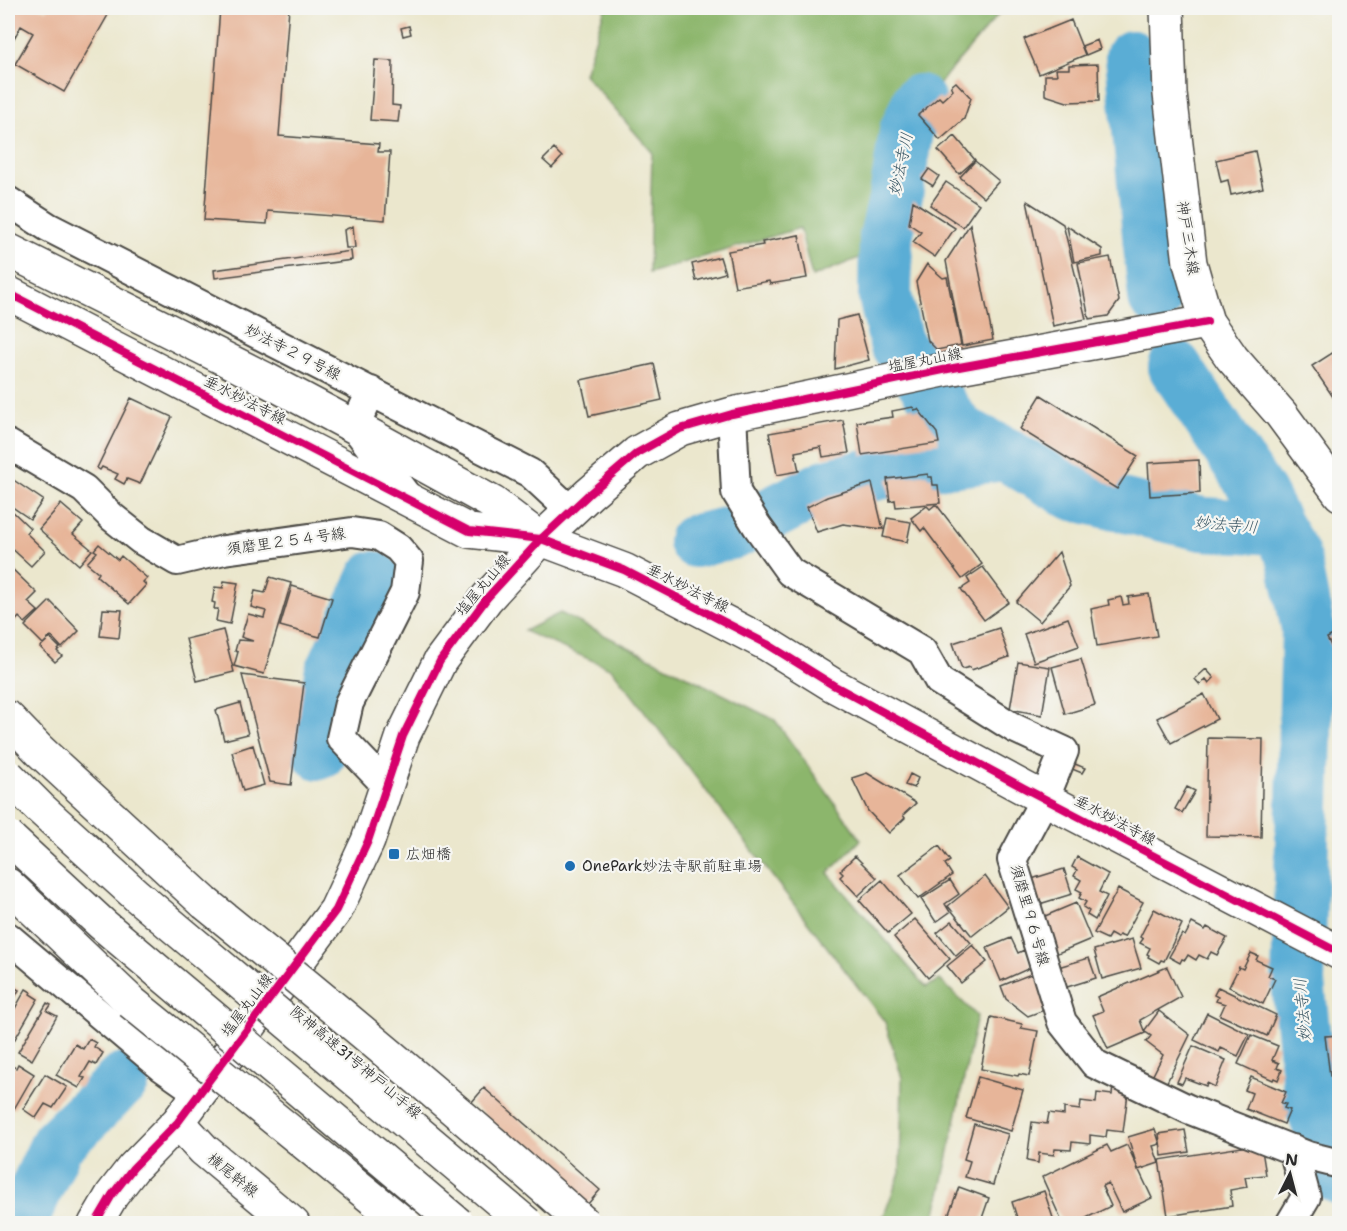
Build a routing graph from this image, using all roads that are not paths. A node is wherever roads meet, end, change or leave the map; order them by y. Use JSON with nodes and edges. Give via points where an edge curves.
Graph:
{"nodes":[{"id":1,"x":1167,"y":8,"type":"edge"},
{"id":2,"x":8,"y":201,"type":"edge"},
{"id":3,"x":8,"y":250,"type":"edge"},
{"id":4,"x":8,"y":293,"type":"edge"},
{"id":5,"x":1207,"y":322,"type":"junction"},
{"id":6,"x":371,"y":391,"type":"junction"},
{"id":7,"x":732,"y":414,"type":"junction"},
{"id":8,"x":355,"y":427,"type":"junction"},
{"id":9,"x":8,"y":444,"type":"edge"},
{"id":10,"x":1338,"y":489,"type":"edge"},
{"id":11,"x":409,"y":499,"type":"junction"},
{"id":12,"x":571,"y":511,"type":"junction"},
{"id":13,"x":541,"y":539,"type":"junction"},
{"id":14,"x":8,"y":718,"type":"edge"},
{"id":15,"x":8,"y":776,"type":"edge"},
{"id":16,"x":386,"y":785,"type":"junction"},
{"id":17,"x":1045,"y":798,"type":"junction"},
{"id":18,"x":8,"y":837,"type":"edge"},
{"id":19,"x":8,"y":885,"type":"edge"},
{"id":20,"x":8,"y":937,"type":"edge"},
{"id":21,"x":1336,"y":951,"type":"edge"},
{"id":22,"x":200,"y":1093,"type":"junction"},
{"id":23,"x":178,"y":1122,"type":"junction"},
{"id":24,"x":1300,"y":1153,"type":"junction"},
{"id":25,"x":1340,"y":1164,"type":"edge"},
{"id":26,"x":95,"y":1224,"type":"edge"},
{"id":27,"x":293,"y":1224,"type":"edge"},
{"id":28,"x":404,"y":1224,"type":"edge"},
{"id":29,"x":458,"y":1224,"type":"edge"},
{"id":30,"x":527,"y":1224,"type":"edge"},
{"id":31,"x":585,"y":1224,"type":"edge"},
{"id":32,"x":1290,"y":1224,"type":"edge"}],
"edges":[{"from":1,"to":5,"type":"main road","name":"神戸三木線","via":[[1170,94],[1190,263]]},
{"from":2,"to":6,"type":"street","name":"妙法寺２９号線","via":[[48,227]]},
{"from":3,"to":8,"type":"main road","name":"垂水妙法寺線"},
{"from":4,"to":11,"type":"main road","name":"垂水妙法寺線"},
{"from":5,"to":7,"type":"main road","name":"塩屋丸山線","via":[[948,369]]},
{"from":5,"to":10,"type":"main road","name":"神戸三木線"},
{"from":6,"to":8,"type":"street"},
{"from":6,"to":12,"type":"street","name":"妙法寺２９号線","via":[[530,472]]},
{"from":7,"to":12,"type":"main road","name":"塩屋丸山線","via":[[680,429],[637,453]]},
{"from":7,"to":17,"type":"street","name":"須磨里９６号線","via":[[736,492],[790,572],[922,651],[939,681],[1014,728],[1064,752]]},
{"from":8,"to":11,"type":"street"},
{"from":8,"to":13,"type":"main road","name":"垂水妙法寺線","via":[[493,502]]},
{"from":9,"to":16,"type":"street","name":"須磨里２５４号線","via":[[84,489],[141,540],[177,561],[224,550],[352,532],[379,536],[398,548],[409,561],[405,592],[349,703],[341,738]]},
{"from":11,"to":13,"type":"main road","name":"垂水妙法寺線","via":[[470,531]]},
{"from":12,"to":13,"type":"main road","name":"塩屋丸山線"},
{"from":13,"to":16,"type":"main road","name":"塩屋丸山線","via":[[487,598],[440,661],[403,736]]},
{"from":13,"to":17,"type":"main road","name":"垂水妙法寺線","via":[[624,570],[767,644],[833,685]]},
{"from":14,"to":31,"type":"main road","bridge":true,"via":[[205,903],[323,997]]},
{"from":15,"to":30,"type":"main road","name":"阪神高速31号神戸山手線","bridge":true,"via":[[136,895]]},
{"from":16,"to":22,"type":"main road","name":"塩屋丸山線","via":[[368,841],[336,910]]},
{"from":17,"to":21,"type":"main road","name":"垂水妙法寺線"},
{"from":17,"to":24,"type":"street","name":"須磨里９６号線","via":[[1012,860],[1062,1022],[1095,1064],[1188,1109]]},
{"from":18,"to":29,"type":"main road","bridge":true,"via":[[102,924]]},
{"from":19,"to":28,"type":"main road","bridge":true,"via":[[131,1002]]},
{"from":20,"to":22,"type":"street","via":[[162,1067]]},
{"from":22,"to":23,"type":"main road","name":"塩屋丸山線"},
{"from":23,"to":26,"type":"main road","name":"塩屋丸山線","via":[[133,1168]]},
{"from":23,"to":27,"type":"main road","name":"横尾幹線","via":[[204,1150]]},
{"from":24,"to":25,"type":"street","name":"須磨里９６号線"},
{"from":24,"to":32,"type":"street","via":[[1306,1197]]}]}
